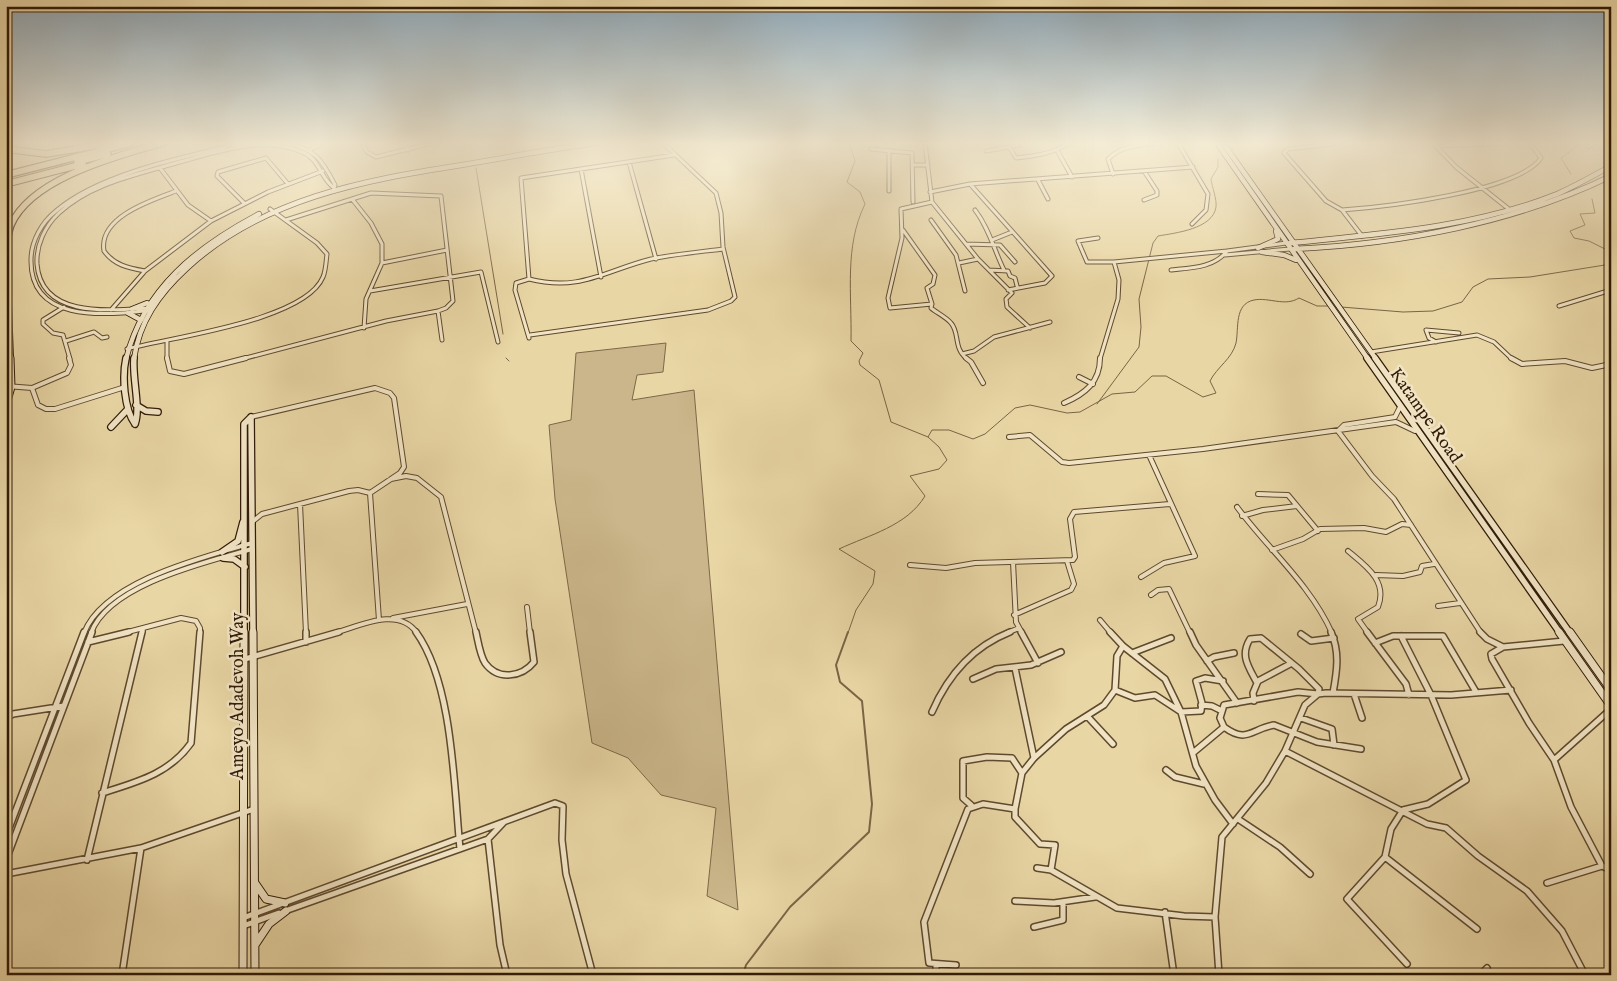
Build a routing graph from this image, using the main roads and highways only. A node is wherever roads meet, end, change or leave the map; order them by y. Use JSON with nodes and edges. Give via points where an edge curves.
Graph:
{"nodes":[{"id":1,"x":46,"y":189,"type":"edge"},
{"id":2,"x":326,"y":189,"type":"edge"},
{"id":3,"x":1249,"y":189,"type":"edge"},
{"id":4,"x":1255,"y":189,"type":"edge"},
{"id":5,"x":1570,"y":189,"type":"edge"},
{"id":6,"x":1587,"y":189,"type":"edge"},
{"id":7,"x":1276,"y":228,"type":"junction"},
{"id":8,"x":1414,"y":228,"type":"junction"},
{"id":9,"x":1285,"y":231,"type":"junction"},
{"id":10,"x":1421,"y":234,"type":"junction"},
{"id":11,"x":1318,"y":240,"type":"junction"},
{"id":12,"x":6,"y":243,"type":"edge"},
{"id":13,"x":1293,"y":243,"type":"junction"},
{"id":14,"x":1286,"y":244,"type":"junction"},
{"id":15,"x":1311,"y":248,"type":"junction"},
{"id":16,"x":1290,"y":249,"type":"junction"},
{"id":17,"x":1298,"y":249,"type":"junction"},
{"id":18,"x":6,"y":250,"type":"edge"},
{"id":19,"x":1302,"y":260,"type":"junction"},
{"id":20,"x":153,"y":303,"type":"junction"},
{"id":21,"x":146,"y":310,"type":"junction"},
{"id":22,"x":139,"y":319,"type":"junction"},
{"id":23,"x":133,"y":382,"type":"junction"},
{"id":24,"x":9,"y":387,"type":"edge"},
{"id":25,"x":125,"y":387,"type":"junction"},
{"id":26,"x":6,"y":404,"type":"edge"},
{"id":27,"x":136,"y":405,"type":"junction"},
{"id":28,"x":128,"y":408,"type":"junction"},
{"id":29,"x":158,"y":412,"type":"dead end"},
{"id":30,"x":111,"y":428,"type":"dead end"},
{"id":31,"x":249,"y":510,"type":"junction"},
{"id":32,"x":249,"y":547,"type":"junction"},
{"id":33,"x":245,"y":567,"type":"junction"},
{"id":34,"x":1611,"y":690,"type":"edge"},
{"id":35,"x":1611,"y":707,"type":"edge"},
{"id":36,"x":254,"y":882,"type":"junction"},
{"id":37,"x":254,"y":947,"type":"junction"},
{"id":38,"x":243,"y":975,"type":"edge"},
{"id":39,"x":255,"y":975,"type":"edge"}],
"edges":[{"from":1,"to":12,"type":"highway","via":[[18,214]]},
{"from":2,"to":20,"type":"main road","via":[[272,210],[241,228],[178,276]]},
{"from":3,"to":7,"type":"main road","name":"Katampe Road"},
{"from":4,"to":9,"type":"main road","name":"Katampe Road"},
{"from":5,"to":8,"type":"main road","via":[[1510,210]]},
{"from":6,"to":10,"type":"main road","via":[[1538,209],[1472,226]]},
{"from":7,"to":14,"type":"main road","name":"Katampe Road"},
{"from":7,"to":19,"type":"main road","via":[[1278,239],[1260,250]]},
{"from":8,"to":10,"type":"main road"},
{"from":8,"to":11,"type":"main road"},
{"from":9,"to":11,"type":"main road","via":[[1297,238]]},
{"from":9,"to":13,"type":"main road","name":"Katampe Road"},
{"from":10,"to":15,"type":"main road"},
{"from":11,"to":13,"type":"main road"},
{"from":13,"to":14,"type":"main road"},
{"from":13,"to":17,"type":"main road","name":"Katampe Road"},
{"from":14,"to":16,"type":"main road","name":"Katampe Road"},
{"from":15,"to":17,"type":"main road"},
{"from":15,"to":19,"type":"main road"},
{"from":16,"to":17,"type":"main road"},
{"from":16,"to":19,"type":"main road","name":"Katampe Road"},
{"from":17,"to":19,"type":"main road","name":"Katampe Road"},
{"from":18,"to":24,"type":"highway"},
{"from":19,"to":34,"type":"main road","name":"Katampe Road"},
{"from":19,"to":35,"type":"main road","name":"Katampe Road","via":[[1400,407]]},
{"from":20,"to":21,"type":"main road"},
{"from":20,"to":22,"type":"main road","via":[[130,311]]},
{"from":21,"to":22,"type":"main road"},
{"from":21,"to":23,"type":"main road","via":[[135,346]]},
{"from":22,"to":25,"type":"main road","via":[[124,367]]},
{"from":23,"to":25,"type":"main road"},
{"from":23,"to":27,"type":"main road"},
{"from":24,"to":26,"type":"highway"},
{"from":25,"to":28,"type":"main road"},
{"from":27,"to":28,"type":"main road","via":[[138,418],[135,424]]},
{"from":27,"to":29,"type":"main road","via":[[146,411]]},
{"from":28,"to":30,"type":"main road"},
{"from":31,"to":31,"type":"main road","name":"Ameyo Adadevoh Way","via":[[251,417],[244,424]]},
{"from":31,"to":32,"type":"main road","name":"Ameyo Adadevoh Way"},
{"from":31,"to":32,"type":"main road","name":"Ameyo Adadevoh Way","via":[[252,522]]},
{"from":31,"to":33,"type":"main road","via":[[238,540],[222,555],[234,558]]},
{"from":32,"to":33,"type":"main road","name":"Ameyo Adadevoh Way"},
{"from":32,"to":36,"type":"main road","name":"Ameyo Adadevoh Way"},
{"from":33,"to":38,"type":"main road","name":"Ameyo Adadevoh Way"},
{"from":36,"to":37,"type":"main road","name":"Ameyo Adadevoh Way"},
{"from":36,"to":37,"type":"main road","via":[[268,902],[286,907],[269,924]]},
{"from":37,"to":39,"type":"main road","name":"Ameyo Adadevoh Way"}]}
